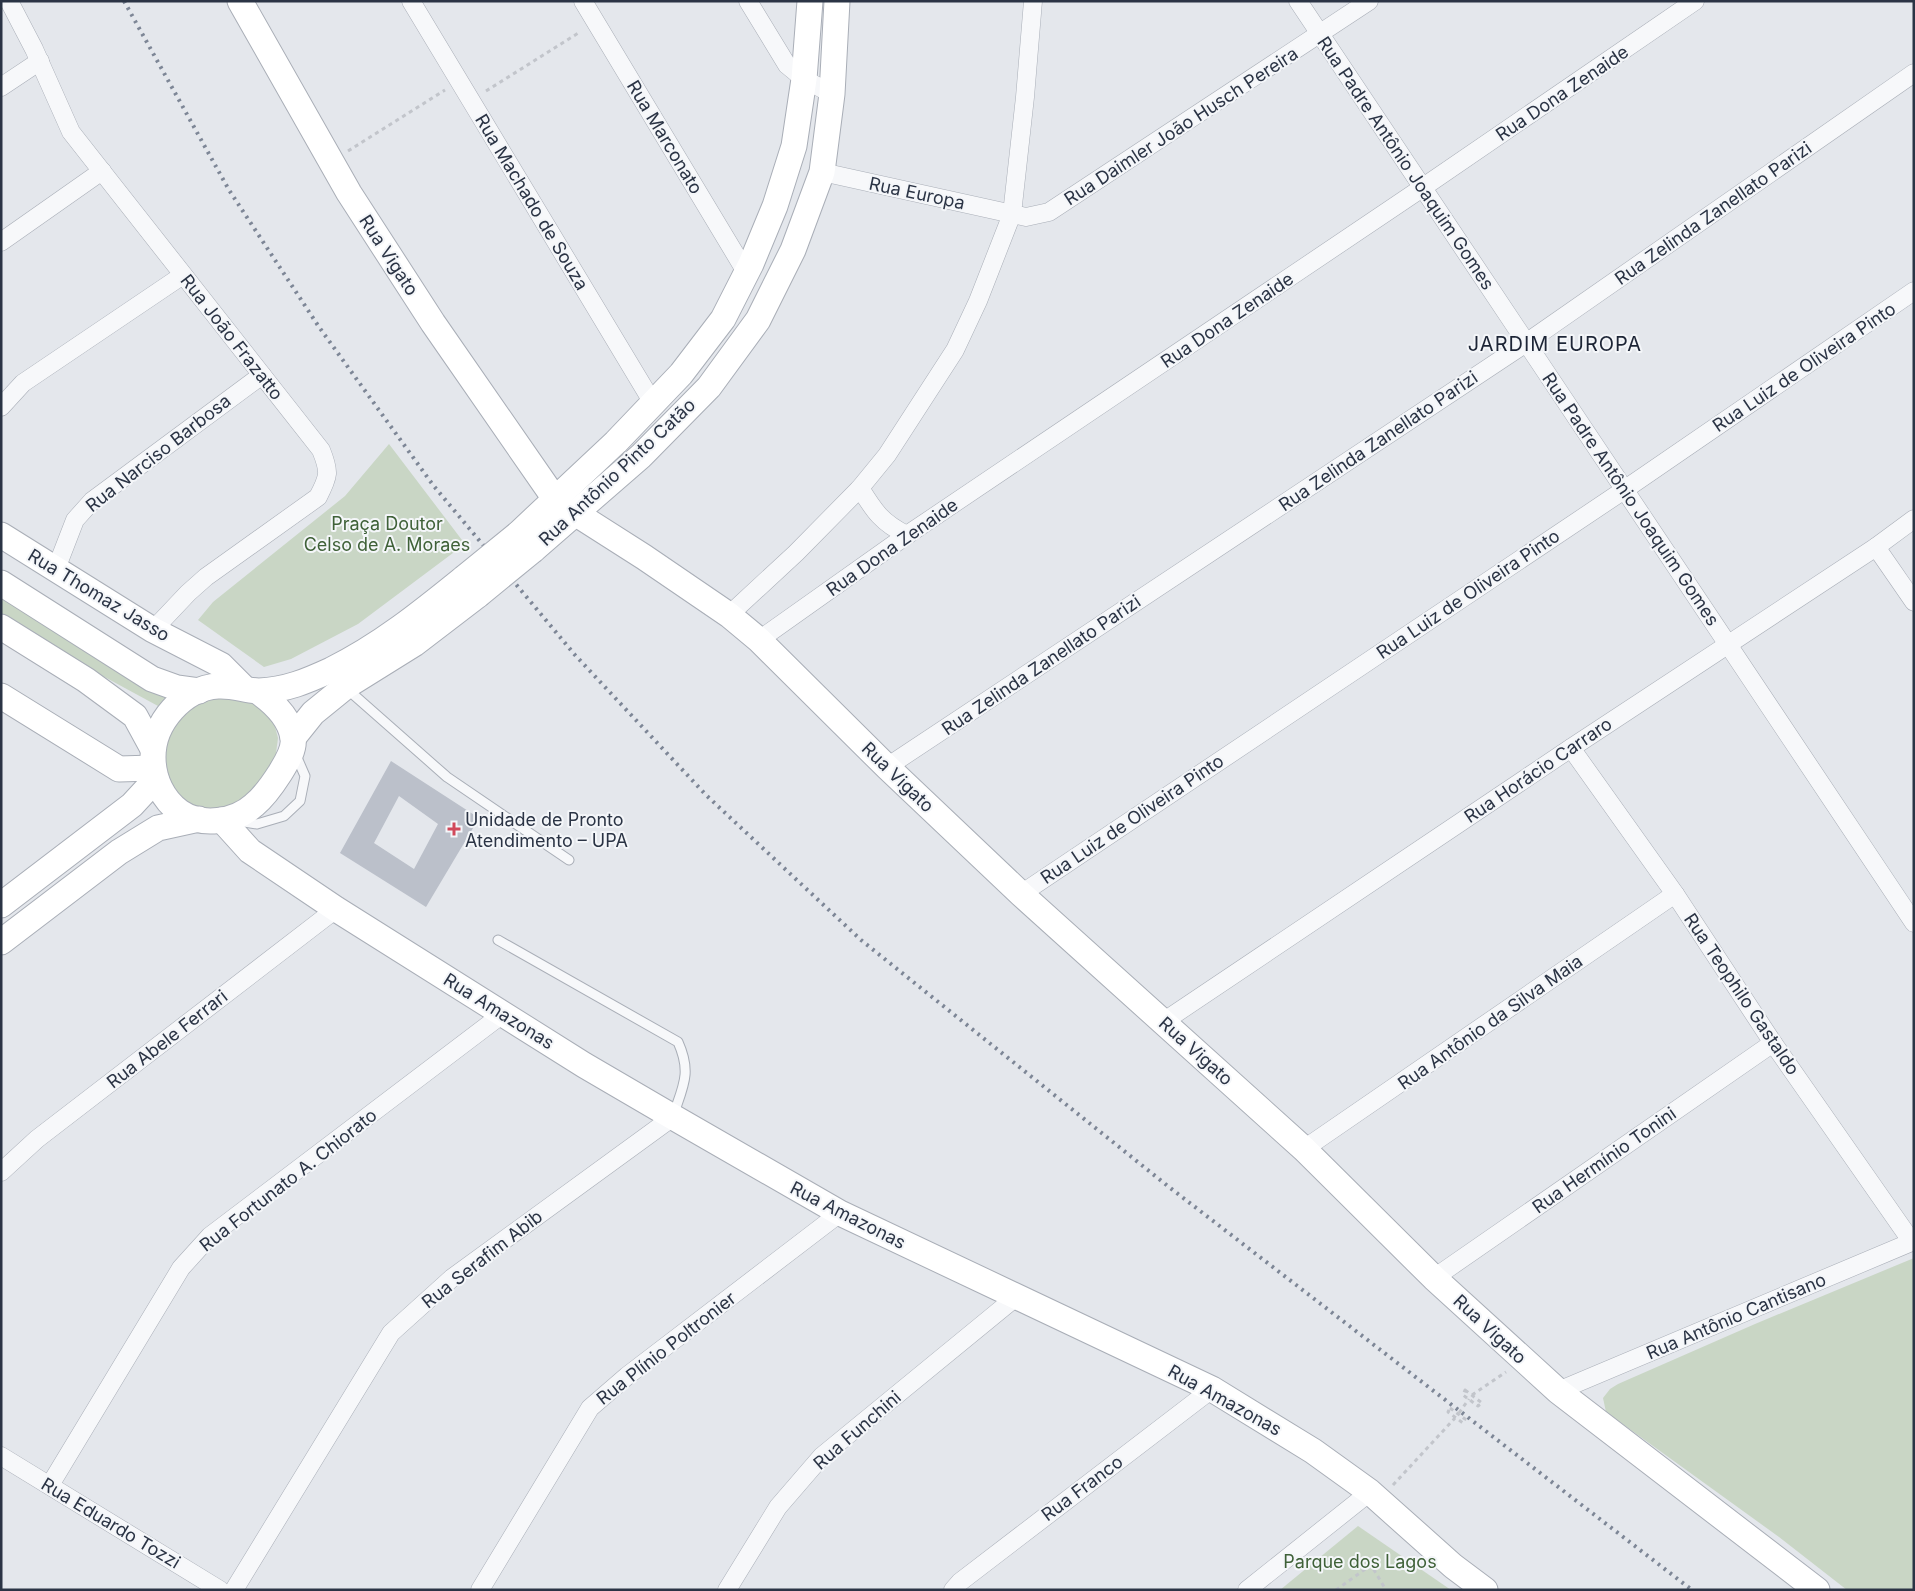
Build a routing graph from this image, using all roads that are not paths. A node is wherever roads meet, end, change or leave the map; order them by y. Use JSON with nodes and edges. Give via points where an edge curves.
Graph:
{"nodes":[{"id":1,"x":9,"y":1,"type":"edge"},
{"id":2,"x":240,"y":1,"type":"edge"},
{"id":3,"x":411,"y":1,"type":"edge"},
{"id":4,"x":583,"y":1,"type":"edge"},
{"id":5,"x":748,"y":1,"type":"edge"},
{"id":6,"x":810,"y":1,"type":"edge"},
{"id":7,"x":837,"y":1,"type":"edge"},
{"id":8,"x":1033,"y":1,"type":"edge"},
{"id":9,"x":1298,"y":1,"type":"edge"},
{"id":10,"x":1369,"y":1,"type":"edge"},
{"id":11,"x":1696,"y":1,"type":"edge"},
{"id":12,"x":1320,"y":34,"type":"junction"},
{"id":13,"x":40,"y":61,"type":"junction"},
{"id":14,"x":1914,"y":73,"type":"edge"},
{"id":15,"x":804,"y":79,"type":"junction"},
{"id":16,"x":1,"y":87,"type":"edge"},
{"id":17,"x":832,"y":94,"type":"junction"},
{"id":18,"x":102,"y":172,"type":"junction"},
{"id":19,"x":822,"y":172,"type":"junction"},
{"id":20,"x":1422,"y":188,"type":"junction"},
{"id":21,"x":1012,"y":214,"type":"junction"},
{"id":22,"x":1,"y":242,"type":"edge"},
{"id":23,"x":746,"y":272,"type":"junction"},
{"id":24,"x":183,"y":275,"type":"junction"},
{"id":25,"x":1914,"y":291,"type":"edge"},
{"id":26,"x":1526,"y":343,"type":"junction"},
{"id":27,"x":262,"y":375,"type":"junction"},
{"id":28,"x":653,"y":403,"type":"junction"},
{"id":29,"x":1,"y":407,"type":"edge"},
{"id":30,"x":860,"y":488,"type":"junction"},
{"id":31,"x":1624,"y":490,"type":"junction"},
{"id":32,"x":555,"y":498,"type":"junction"},
{"id":33,"x":575,"y":513,"type":"junction"},
{"id":34,"x":1914,"y":519,"type":"edge"},
{"id":35,"x":1,"y":535,"type":"edge"},
{"id":36,"x":907,"y":535,"type":"junction"},
{"id":37,"x":525,"y":542,"type":"junction"},
{"id":38,"x":1876,"y":547,"type":"junction"},
{"id":39,"x":56,"y":569,"type":"junction"},
{"id":40,"x":1,"y":583,"type":"edge"},
{"id":41,"x":471,"y":587,"type":"junction"},
{"id":42,"x":1914,"y":602,"type":"edge"},
{"id":43,"x":728,"y":615,"type":"junction"},
{"id":44,"x":1,"y":627,"type":"edge"},
{"id":45,"x":153,"y":630,"type":"junction"},
{"id":46,"x":759,"y":640,"type":"junction"},
{"id":47,"x":1728,"y":645,"type":"junction"},
{"id":48,"x":198,"y":653,"type":"junction"},
{"id":49,"x":345,"y":687,"type":"junction"},
{"id":50,"x":208,"y":688,"type":"junction"},
{"id":51,"x":251,"y":690,"type":"junction"},
{"id":52,"x":1,"y":696,"type":"edge"},
{"id":53,"x":293,"y":743,"type":"junction"},
{"id":54,"x":1571,"y":748,"type":"junction"},
{"id":55,"x":154,"y":765,"type":"junction"},
{"id":56,"x":887,"y":767,"type":"junction"},
{"id":57,"x":216,"y":819,"type":"junction"},
{"id":58,"x":569,"y":860,"type":"dead end"},
{"id":59,"x":1021,"y":894,"type":"junction"},
{"id":60,"x":1675,"y":894,"type":"junction"},
{"id":61,"x":1,"y":905,"type":"edge"},
{"id":62,"x":336,"y":908,"type":"junction"},
{"id":63,"x":1914,"y":923,"type":"edge"},
{"id":64,"x":498,"y":940,"type":"dead end"},
{"id":65,"x":1,"y":942,"type":"edge"},
{"id":66,"x":504,"y":1013,"type":"junction"},
{"id":67,"x":1163,"y":1022,"type":"junction"},
{"id":68,"x":1773,"y":1042,"type":"junction"},
{"id":69,"x":673,"y":1117,"type":"junction"},
{"id":70,"x":1304,"y":1149,"type":"junction"},
{"id":71,"x":1,"y":1172,"type":"edge"},
{"id":72,"x":840,"y":1213,"type":"junction"},
{"id":73,"x":1913,"y":1241,"type":"edge"},
{"id":74,"x":1434,"y":1278,"type":"junction"},
{"id":75,"x":1016,"y":1297,"type":"junction"},
{"id":76,"x":1212,"y":1389,"type":"junction"},
{"id":77,"x":1558,"y":1391,"type":"junction"},
{"id":78,"x":1,"y":1456,"type":"edge"},
{"id":79,"x":50,"y":1486,"type":"junction"},
{"id":80,"x":1374,"y":1497,"type":"junction"},
{"id":81,"x":220,"y":1590,"type":"edge"},
{"id":82,"x":234,"y":1590,"type":"edge"},
{"id":83,"x":480,"y":1590,"type":"edge"},
{"id":84,"x":727,"y":1590,"type":"edge"},
{"id":85,"x":953,"y":1590,"type":"edge"},
{"id":86,"x":1247,"y":1590,"type":"edge"},
{"id":87,"x":1484,"y":1590,"type":"edge"},
{"id":88,"x":1817,"y":1590,"type":"edge"}],
"edges":[{"from":1,"to":13,"type":"street","name":"Rua João Frazatto"},
{"from":2,"to":32,"type":"street","name":"Rua Vigato","via":[[349,193],[433,323]]},
{"from":3,"to":28,"type":"street","name":"Rua Machado de Souza"},
{"from":4,"to":23,"type":"street","name":"Rua Marconato"},
{"from":5,"to":15,"type":"street","via":[[787,65]]},
{"from":6,"to":15,"type":"street","name":"Rua Antônio Pinto Catão"},
{"from":7,"to":17,"type":"street","name":"Rua Antônio Pinto Catão"},
{"from":8,"to":21,"type":"street"},
{"from":9,"to":12,"type":"street","name":"Rua Padre Antônio Joaquim Gomes"},
{"from":10,"to":12,"type":"street","name":"Rua Daimler João Husch Pereira"},
{"from":11,"to":20,"type":"street","name":"Rua Dona Zenaide"},
{"from":12,"to":20,"type":"street","name":"Rua Padre Antônio Joaquim Gomes"},
{"from":12,"to":21,"type":"street","name":"Rua Daimler João Husch Pereira","via":[[1049,212],[1026,217]]},
{"from":13,"to":16,"type":"street"},
{"from":13,"to":18,"type":"street","name":"Rua João Frazatto","via":[[71,132]]},
{"from":14,"to":26,"type":"street","name":"Rua Zelinda Zanellato Parizi"},
{"from":15,"to":17,"type":"street"},
{"from":15,"to":23,"type":"street","name":"Rua Antônio Pinto Catão","via":[[794,146],[775,206]]},
{"from":17,"to":19,"type":"street","name":"Rua Antônio Pinto Catão"},
{"from":18,"to":22,"type":"street"},
{"from":18,"to":24,"type":"street","name":"Rua João Frazatto"},
{"from":19,"to":21,"type":"street","name":"Rua Europa"},
{"from":19,"to":33,"type":"street","name":"Rua Antônio Pinto Catão","via":[[793,250],[758,320],[710,387],[641,456]]},
{"from":20,"to":26,"type":"street","name":"Rua Padre Antônio Joaquim Gomes"},
{"from":20,"to":36,"type":"street","name":"Rua Dona Zenaide"},
{"from":21,"to":30,"type":"street","via":[[955,350],[887,455]]},
{"from":23,"to":28,"type":"street","name":"Rua Antônio Pinto Catão","via":[[723,319],[681,374]]},
{"from":24,"to":27,"type":"street","name":"Rua João Frazatto"},
{"from":24,"to":29,"type":"street","via":[[23,383]]},
{"from":25,"to":31,"type":"street","name":"Rua Luiz de Oliveira Pinto"},
{"from":26,"to":31,"type":"street","name":"Rua Padre Antônio Joaquim Gomes"},
{"from":26,"to":56,"type":"street","name":"Rua Zelinda Zanellato Parizi"},
{"from":27,"to":39,"type":"street","name":"Rua Narciso Barbosa","via":[[92,501],[75,520]]},
{"from":27,"to":45,"type":"street","name":"Rua João Frazatto","via":[[321,450],[328,466],[325,482],[318,497],[206,577]]},
{"from":28,"to":32,"type":"street","name":"Rua Antônio Pinto Catão"},
{"from":30,"to":36,"type":"street","via":[[881,519]]},
{"from":30,"to":43,"type":"street"},
{"from":31,"to":47,"type":"street","name":"Rua Padre Antônio Joaquim Gomes"},
{"from":31,"to":59,"type":"street","name":"Rua Luiz de Oliveira Pinto"},
{"from":32,"to":37,"type":"street","name":"Rua Antônio Pinto Catão"},
{"from":33,"to":37,"type":"street","name":"Rua Antônio Pinto Catão"},
{"from":33,"to":43,"type":"street","name":"Rua Vigato"},
{"from":34,"to":38,"type":"street","name":"Rua Horácio Carraro"},
{"from":35,"to":39,"type":"street","name":"Rua Thomaz Jasso"},
{"from":36,"to":46,"type":"street","name":"Rua Dona Zenaide"},
{"from":37,"to":41,"type":"street","name":"Rua Antônio Pinto Catão","bridge":true},
{"from":38,"to":42,"type":"street"},
{"from":38,"to":47,"type":"street","name":"Rua Horácio Carraro"},
{"from":39,"to":45,"type":"street","name":"Rua Thomaz Jasso"},
{"from":40,"to":50,"type":"street","via":[[152,679],[177,688]]},
{"from":41,"to":49,"type":"street","name":"Rua Antônio Pinto Catão","via":[[414,644]]},
{"from":41,"to":51,"type":"street","name":"Rua Antônio Pinto Catão","via":[[332,669],[292,687]]},
{"from":43,"to":46,"type":"street","name":"Rua Vigato"},
{"from":44,"to":55,"type":"street","via":[[86,680],[135,716]]},
{"from":45,"to":48,"type":"street","name":"Rua Thomaz Jasso"},
{"from":46,"to":56,"type":"street","name":"Rua Vigato"},
{"from":47,"to":54,"type":"street","name":"Rua Horácio Carraro"},
{"from":47,"to":63,"type":"street","name":"Rua Padre Antônio Joaquim Gomes"},
{"from":48,"to":50,"type":"street"},
{"from":48,"to":51,"type":"street","name":"Rua Thomaz Jasso","via":[[221,666]]},
{"from":49,"to":53,"type":"street","name":"Rua Antônio Pinto Catão","via":[[313,713]]},
{"from":49,"to":58,"type":"lane","via":[[447,777]]},
{"from":50,"to":51,"type":"street","via":[[234,685]]},
{"from":50,"to":55,"type":"street","via":[[183,699],[165,718],[156,734]]},
{"from":51,"to":53,"type":"street","via":[[274,703],[287,723]]},
{"from":52,"to":55,"type":"street","via":[[119,769]]},
{"from":53,"to":57,"type":"street","via":[[274,784],[254,806]]},
{"from":54,"to":60,"type":"street","name":"Rua Teophilo Gastaldo"},
{"from":54,"to":67,"type":"street","name":"Rua Horácio Carraro"},
{"from":55,"to":57,"type":"street","via":[[158,785],[168,801],[182,813]]},
{"from":55,"to":61,"type":"street","via":[[132,805]]},
{"from":56,"to":59,"type":"street","name":"Rua Vigato"},
{"from":57,"to":62,"type":"street","name":"Rua Amazonas","via":[[250,851]]},
{"from":57,"to":65,"type":"street","via":[[158,828],[120,852]]},
{"from":59,"to":67,"type":"street","name":"Rua Vigato"},
{"from":60,"to":68,"type":"street","name":"Rua Teophilo Gastaldo"},
{"from":60,"to":70,"type":"street","name":"Rua Antônio da Silva Maia"},
{"from":62,"to":66,"type":"street","name":"Rua Amazonas"},
{"from":62,"to":71,"type":"street","name":"Rua Abele Ferrari","via":[[37,1139]]},
{"from":64,"to":69,"type":"lane","via":[[678,1042],[684,1057],[686,1078]]},
{"from":66,"to":69,"type":"street","name":"Rua Amazonas"},
{"from":66,"to":79,"type":"street","name":"Rua Fortunato A. Chiorato","via":[[210,1236],[181,1268]]},
{"from":67,"to":70,"type":"street","name":"Rua Vigato"},
{"from":68,"to":73,"type":"street","name":"Rua Teophilo Gastaldo"},
{"from":68,"to":74,"type":"street","name":"Rua Hermínio Tonini"},
{"from":69,"to":72,"type":"street","name":"Rua Amazonas"},
{"from":69,"to":82,"type":"street","name":"Rua Serafim Abib","via":[[452,1278],[392,1333]]},
{"from":70,"to":74,"type":"street","name":"Rua Vigato"},
{"from":72,"to":75,"type":"street","name":"Rua Amazonas"},
{"from":72,"to":83,"type":"street","name":"Rua Plínio Poltronier","via":[[626,1376],[590,1408]]},
{"from":73,"to":77,"type":"street","name":"Rua Antônio Cantisano"},
{"from":74,"to":77,"type":"street","name":"Rua Vigato"},
{"from":75,"to":76,"type":"street","name":"Rua Amazonas"},
{"from":75,"to":84,"type":"street","name":"Rua Funchini","via":[[822,1456],[778,1507]]},
{"from":76,"to":80,"type":"street","name":"Rua Amazonas","via":[[1313,1451]]},
{"from":76,"to":85,"type":"street","name":"Rua Franco"},
{"from":77,"to":88,"type":"street","name":"Rua Vigato"},
{"from":78,"to":79,"type":"street","name":"Rua Eduardo Tozzi"},
{"from":79,"to":81,"type":"street","name":"Rua Eduardo Tozzi"},
{"from":80,"to":86,"type":"street"},
{"from":80,"to":87,"type":"street","name":"Rua Amazonas"}]}
